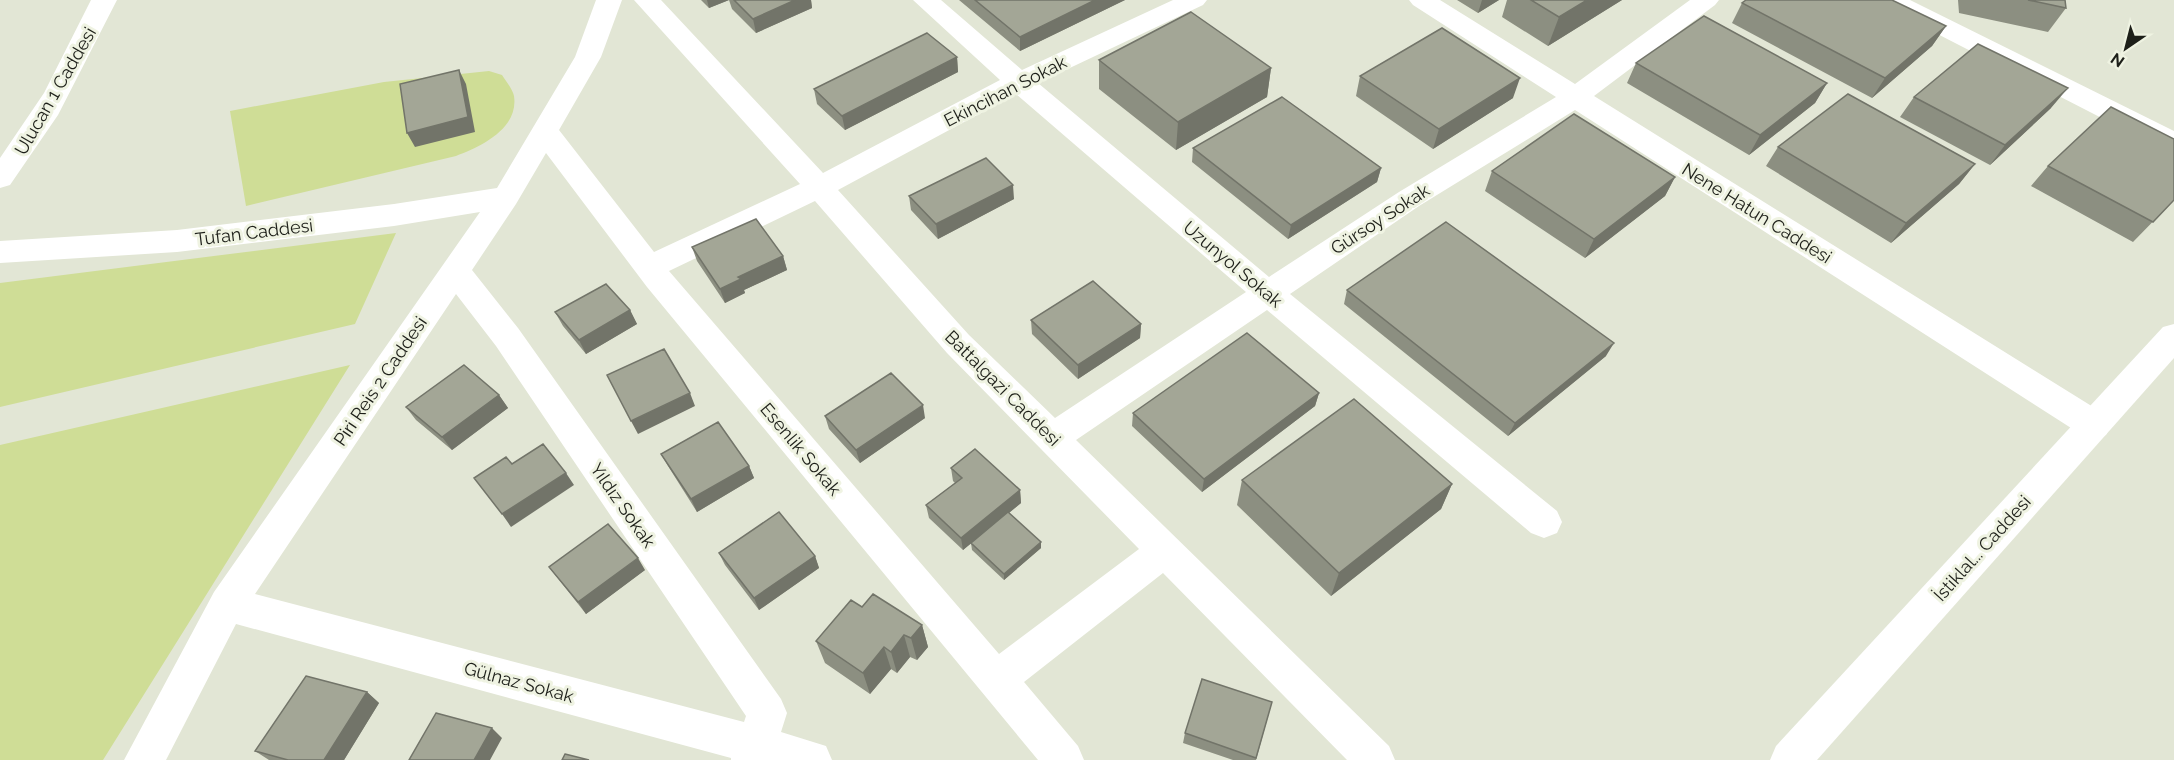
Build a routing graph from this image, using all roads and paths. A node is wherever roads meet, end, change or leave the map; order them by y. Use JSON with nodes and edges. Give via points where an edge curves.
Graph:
{"nodes":[{"id":1,"x":104,"y":0,"type":"edge"},
{"id":2,"x":609,"y":0,"type":"edge"},
{"id":3,"x":647,"y":0,"type":"edge"},
{"id":4,"x":926,"y":0,"type":"edge"},
{"id":5,"x":1194,"y":0,"type":"edge"},
{"id":6,"x":1422,"y":0,"type":"edge"},
{"id":7,"x":1707,"y":0,"type":"edge"},
{"id":8,"x":1890,"y":0,"type":"edge"},
{"id":9,"x":1018,"y":82,"type":"junction"},
{"id":10,"x":1574,"y":98,"type":"junction"},
{"id":11,"x":545,"y":131,"type":"junction"},
{"id":12,"x":2174,"y":143,"type":"edge"},
{"id":13,"x":0,"y":178,"type":"edge"},
{"id":14,"x":819,"y":187,"type":"junction"},
{"id":15,"x":506,"y":197,"type":"junction"},
{"id":16,"x":0,"y":252,"type":"edge"},
{"id":17,"x":650,"y":268,"type":"junction"},
{"id":18,"x":455,"y":271,"type":"junction"},
{"id":19,"x":1267,"y":292,"type":"junction"},
{"id":20,"x":2174,"y":336,"type":"edge"},
{"id":21,"x":2094,"y":425,"type":"junction"},
{"id":22,"x":1052,"y":438,"type":"junction"},
{"id":23,"x":1544,"y":522,"type":"dead end"},
{"id":24,"x":1165,"y":550,"type":"junction"},
{"id":25,"x":227,"y":604,"type":"junction"},
{"id":26,"x":996,"y":680,"type":"junction"},
{"id":27,"x":754,"y":753,"type":"edge"},
{"id":28,"x":144,"y":760,"type":"edge"},
{"id":29,"x":812,"y":760,"type":"edge"},
{"id":30,"x":1064,"y":760,"type":"edge"},
{"id":31,"x":1374,"y":760,"type":"edge"},
{"id":32,"x":1790,"y":760,"type":"edge"}],
"edges":[{"from":1,"to":13,"type":"street","name":"Ulucan 1 Caddesi","via":[[81,50],[23,152]]},
{"from":2,"to":11,"type":"street","name":"Piri Reis 2 Caddesi","via":[[588,57]]},
{"from":3,"to":14,"type":"street","name":"Battalgazi Caddesi"},
{"from":4,"to":9,"type":"street","name":"Uzunyol Sokak"},
{"from":5,"to":9,"type":"street","name":"Ekincihan Sokak"},
{"from":6,"to":10,"type":"street","name":"Nene Hatun Caddesi"},
{"from":7,"to":10,"type":"street","name":"Gürsoy Sokak"},
{"from":8,"to":12,"type":"street"},
{"from":9,"to":14,"type":"street","name":"Ekincihan Sokak"},
{"from":9,"to":19,"type":"street","name":"Uzunyol Sokak"},
{"from":10,"to":19,"type":"street","name":"Gürsoy Sokak"},
{"from":10,"to":21,"type":"street","name":"Nene Hatun Caddesi"},
{"from":11,"to":15,"type":"street","name":"Piri Reis 2 Caddesi"},
{"from":11,"to":17,"type":"street","name":"Esenlik Sokak"},
{"from":14,"to":17,"type":"street","name":"Ekincihan Sokak"},
{"from":14,"to":22,"type":"street","name":"Battalgazi Caddesi","via":[[958,344]]},
{"from":15,"to":16,"type":"street","name":"Tufan Caddesi","via":[[177,241]]},
{"from":15,"to":18,"type":"street","name":"Piri Reis 2 Caddesi"},
{"from":17,"to":26,"type":"street","name":"Esenlik Sokak"},
{"from":18,"to":25,"type":"street","name":"Piri Reis 2 Caddesi"},
{"from":18,"to":27,"type":"street","name":"Yıldız Sokak","via":[[507,337],[767,713]]},
{"from":19,"to":22,"type":"street","name":"Gürsoy Sokak"},
{"from":19,"to":23,"type":"street","name":"Uzunyol Sokak"},
{"from":20,"to":21,"type":"street","name":"İstiklal... Caddesi"},
{"from":21,"to":32,"type":"street","name":"İstiklal... Caddesi"},
{"from":22,"to":24,"type":"street","name":"Battalgazi Caddesi"},
{"from":24,"to":26,"type":"street"},
{"from":24,"to":31,"type":"street","name":"Battalgazi Caddesi"},
{"from":25,"to":27,"type":"street","name":"Gülnaz Sokak"},
{"from":25,"to":28,"type":"street","name":"Piri Reis 2 Caddesi"},
{"from":26,"to":30,"type":"street","name":"Esenlik Sokak"},
{"from":27,"to":29,"type":"street","name":"Gülnaz Sokak"}]}
